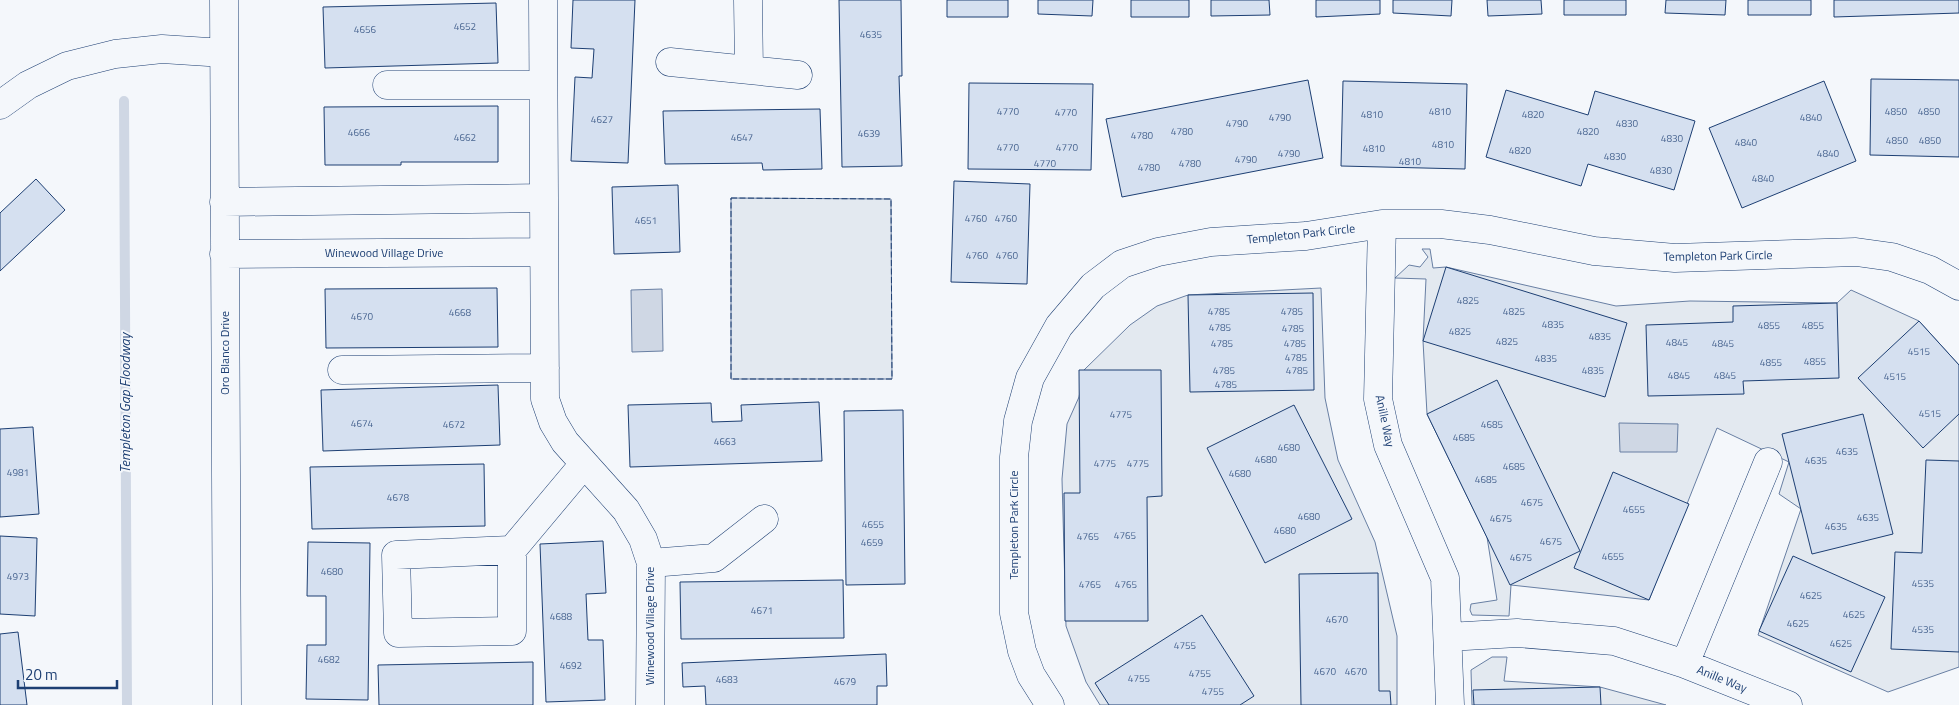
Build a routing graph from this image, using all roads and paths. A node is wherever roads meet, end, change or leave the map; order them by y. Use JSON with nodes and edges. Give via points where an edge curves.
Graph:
{"nodes":[{"id":1,"x":224,"y":0,"type":"edge"},
{"id":2,"x":543,"y":0,"type":"edge"},
{"id":3,"x":748,"y":0,"type":"edge"},
{"id":4,"x":224,"y":53,"type":"junction"},
{"id":5,"x":670,"y":62,"type":"dead end"},
{"id":6,"x":750,"y":70,"type":"junction"},
{"id":7,"x":798,"y":75,"type":"dead end"},
{"id":8,"x":543,"y":84,"type":"junction"},
{"id":9,"x":387,"y":85,"type":"dead end"},
{"id":10,"x":0,"y":105,"type":"edge"},
{"id":11,"x":544,"y":198,"type":"junction"},
{"id":12,"x":224,"y":202,"type":"junction"},
{"id":13,"x":1382,"y":224,"type":"junction"},
{"id":14,"x":544,"y":252,"type":"junction"},
{"id":15,"x":224,"y":254,"type":"junction"},
{"id":16,"x":1959,"y":286,"type":"edge"},
{"id":17,"x":545,"y":368,"type":"junction"},
{"id":18,"x":342,"y":370,"type":"dead end"},
{"id":19,"x":1768,"y":462,"type":"dead end"},
{"id":20,"x":584,"y":464,"type":"junction"},
{"id":21,"x":764,"y":519,"type":"dead end"},
{"id":22,"x":512,"y":550,"type":"junction"},
{"id":23,"x":650,"y":562,"type":"junction"},
{"id":24,"x":1448,"y":637,"type":"junction"},
{"id":25,"x":1685,"y":664,"type":"junction"},
{"id":26,"x":228,"y":705,"type":"edge"},
{"id":27,"x":650,"y":705,"type":"edge"},
{"id":28,"x":1050,"y":705,"type":"edge"},
{"id":29,"x":1450,"y":705,"type":"edge"},
{"id":30,"x":1788,"y":705,"type":"edge"}],
"edges":[{"from":1,"to":4,"type":"street","name":"Oro Blanco Drive"},
{"from":2,"to":8,"type":"street","name":"Winewood Village Drive"},
{"from":3,"to":6,"type":"street"},
{"from":4,"to":10,"type":"street","via":[[162,49],[115,54],[67,66],[28,85]]},
{"from":4,"to":12,"type":"street","name":"Oro Blanco Drive"},
{"from":5,"to":6,"type":"street"},
{"from":6,"to":7,"type":"street"},
{"from":8,"to":9,"type":"street"},
{"from":8,"to":11,"type":"street","name":"Winewood Village Drive"},
{"from":11,"to":12,"type":"street"},
{"from":11,"to":14,"type":"street","name":"Winewood Village Drive"},
{"from":12,"to":15,"type":"street","name":"Oro Blanco Drive"},
{"from":13,"to":16,"type":"street","name":"Templeton Park Circle","via":[[1441,224],[1490,230],[1594,251],[1675,258],[1856,252],[1892,257],[1930,270]]},
{"from":13,"to":24,"type":"street","name":"Anille Way","via":[[1378,399],[1388,445],[1445,578]]},
{"from":13,"to":28,"type":"street","name":"Templeton Park Circle","via":[[1306,236],[1211,242],[1158,252],[1122,264],[1093,286],[1059,326],[1030,378],[1018,421],[1014,457],[1014,613],[1022,651],[1031,674]]},
{"from":14,"to":15,"type":"street","name":"Winewood Village Drive"},
{"from":14,"to":17,"type":"street","name":"Winewood Village Drive"},
{"from":15,"to":26,"type":"street","name":"Oro Blanco Drive"},
{"from":17,"to":18,"type":"street"},
{"from":17,"to":20,"type":"street","name":"Winewood Village Drive","via":[[545,399],[553,422]]},
{"from":19,"to":25,"type":"street","name":"Anille Way"},
{"from":20,"to":22,"type":"street"},
{"from":20,"to":23,"type":"street","name":"Winewood Village Drive","via":[[626,510],[643,539]]},
{"from":21,"to":23,"type":"street","via":[[714,558]]},
{"from":22,"to":22,"type":"street","via":[[512,631],[398,633],[396,555]]},
{"from":23,"to":27,"type":"street","name":"Winewood Village Drive"},
{"from":24,"to":25,"type":"street","name":"Anille Way","via":[[1517,633],[1614,641]]},
{"from":24,"to":29,"type":"street","name":"Anille Way"},
{"from":25,"to":30,"type":"street","name":"Anille Way"}]}
